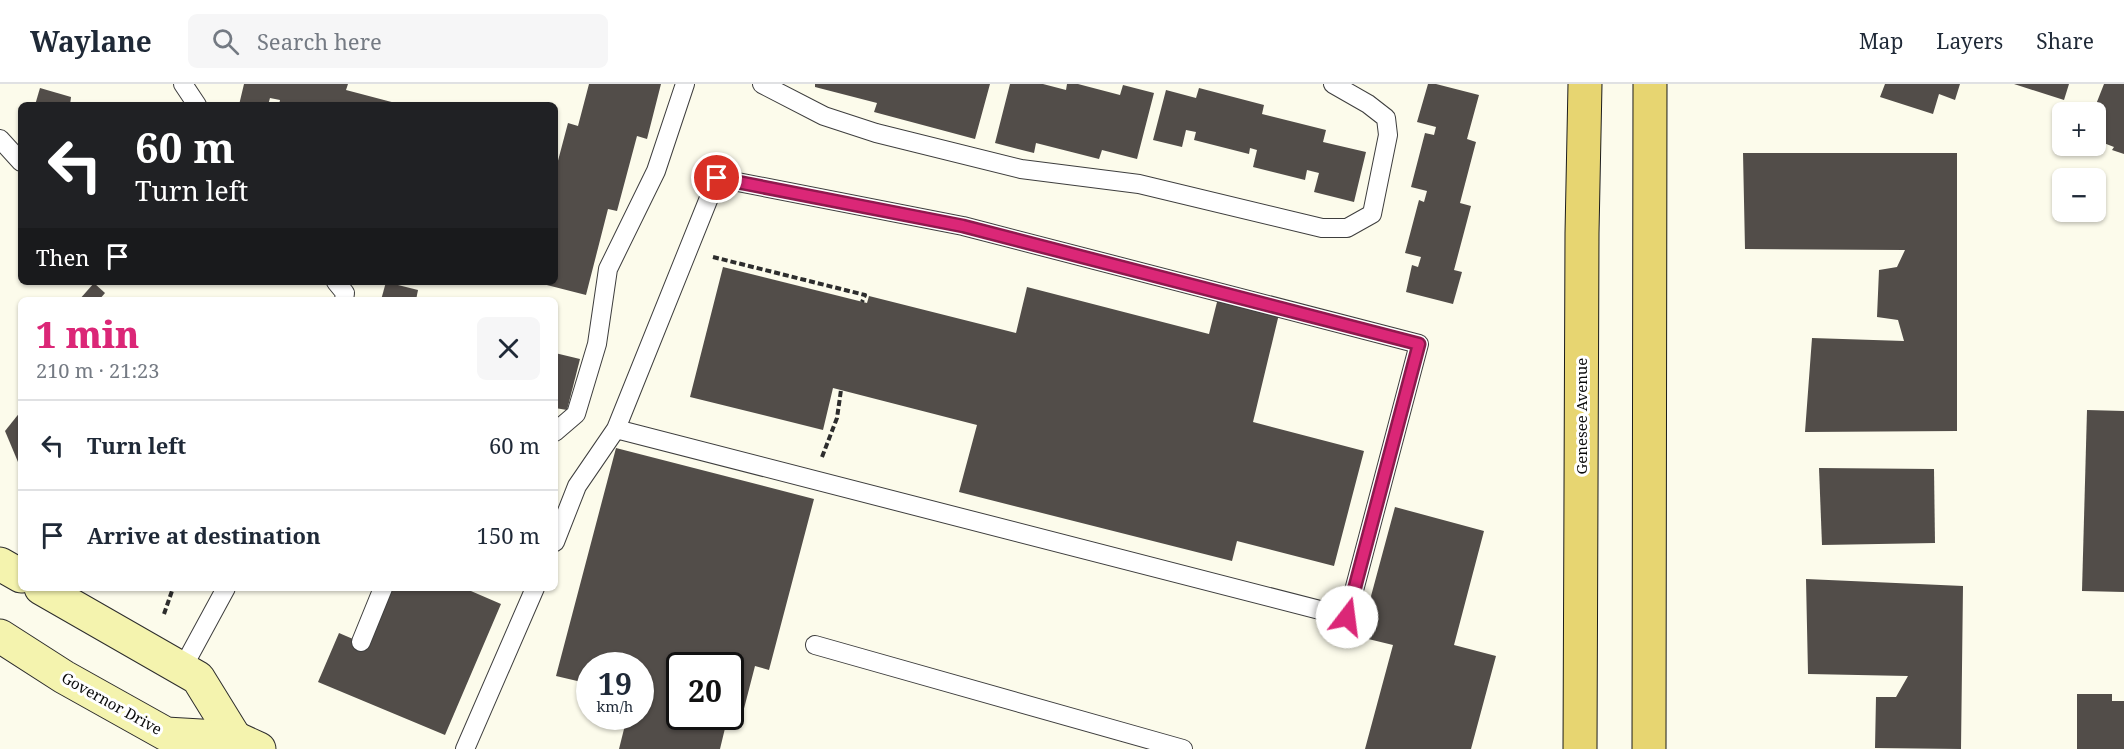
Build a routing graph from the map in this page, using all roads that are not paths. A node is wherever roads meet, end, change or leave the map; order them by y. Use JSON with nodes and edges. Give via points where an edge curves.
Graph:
{"nodes":[{"id":1,"x":183,"y":84,"type":"edge"},
{"id":2,"x":685,"y":84,"type":"edge"},
{"id":3,"x":762,"y":84,"type":"edge"},
{"id":4,"x":1333,"y":84,"type":"edge"},
{"id":5,"x":1585,"y":84,"type":"edge"},
{"id":6,"x":1650,"y":84,"type":"edge"},
{"id":7,"x":195,"y":102,"type":"edge"},
{"id":8,"x":0,"y":139,"type":"edge"},
{"id":9,"x":18,"y":159,"type":"edge"},
{"id":10,"x":558,"y":429,"type":"edge"},
{"id":11,"x":616,"y":429,"type":"junction"},
{"id":12,"x":558,"y":534,"type":"edge"},
{"id":13,"x":0,"y":564,"type":"edge"},
{"id":14,"x":18,"y":574,"type":"edge"},
{"id":15,"x":46,"y":591,"type":"edge"},
{"id":16,"x":224,"y":591,"type":"edge"},
{"id":17,"x":382,"y":591,"type":"edge"},
{"id":18,"x":534,"y":591,"type":"edge"},
{"id":19,"x":0,"y":636,"type":"edge"},
{"id":20,"x":361,"y":642,"type":"dead end"},
{"id":21,"x":815,"y":645,"type":"dead end"},
{"id":22,"x":182,"y":669,"type":"junction"},
{"id":23,"x":247,"y":743,"type":"edge"},
{"id":24,"x":465,"y":749,"type":"edge"},
{"id":25,"x":1183,"y":749,"type":"edge"},
{"id":26,"x":1580,"y":749,"type":"edge"},
{"id":27,"x":1649,"y":749,"type":"edge"}],
"edges":[{"from":1,"to":7,"type":"lane"},
{"from":2,"to":10,"type":"lane","via":[[656,171],[608,268],[597,344],[576,414]]},
{"from":3,"to":4,"type":"lane","via":[[824,116],[1010,166],[1139,184],[1322,228],[1347,228],[1372,214],[1388,135],[1386,118]]},
{"from":5,"to":26,"type":"main road","name":"Genesee Avenue"},
{"from":6,"to":27,"type":"main road"},
{"from":8,"to":9,"type":"lane"},
{"from":11,"to":11,"type":"lane","via":[[717,178],[963,226],[1419,344],[1347,617]]},
{"from":11,"to":12,"type":"lane","via":[[577,486]]},
{"from":13,"to":14,"type":"main road"},
{"from":15,"to":22,"type":"main road","name":"Governor Drive"},
{"from":16,"to":22,"type":"lane"},
{"from":17,"to":20,"type":"lane"},
{"from":18,"to":24,"type":"lane"},
{"from":19,"to":23,"type":"main road","name":"Governor Drive","via":[[166,734]]},
{"from":21,"to":25,"type":"lane"},
{"from":22,"to":23,"type":"main road","name":"Governor Drive","via":[[198,678]]}]}
